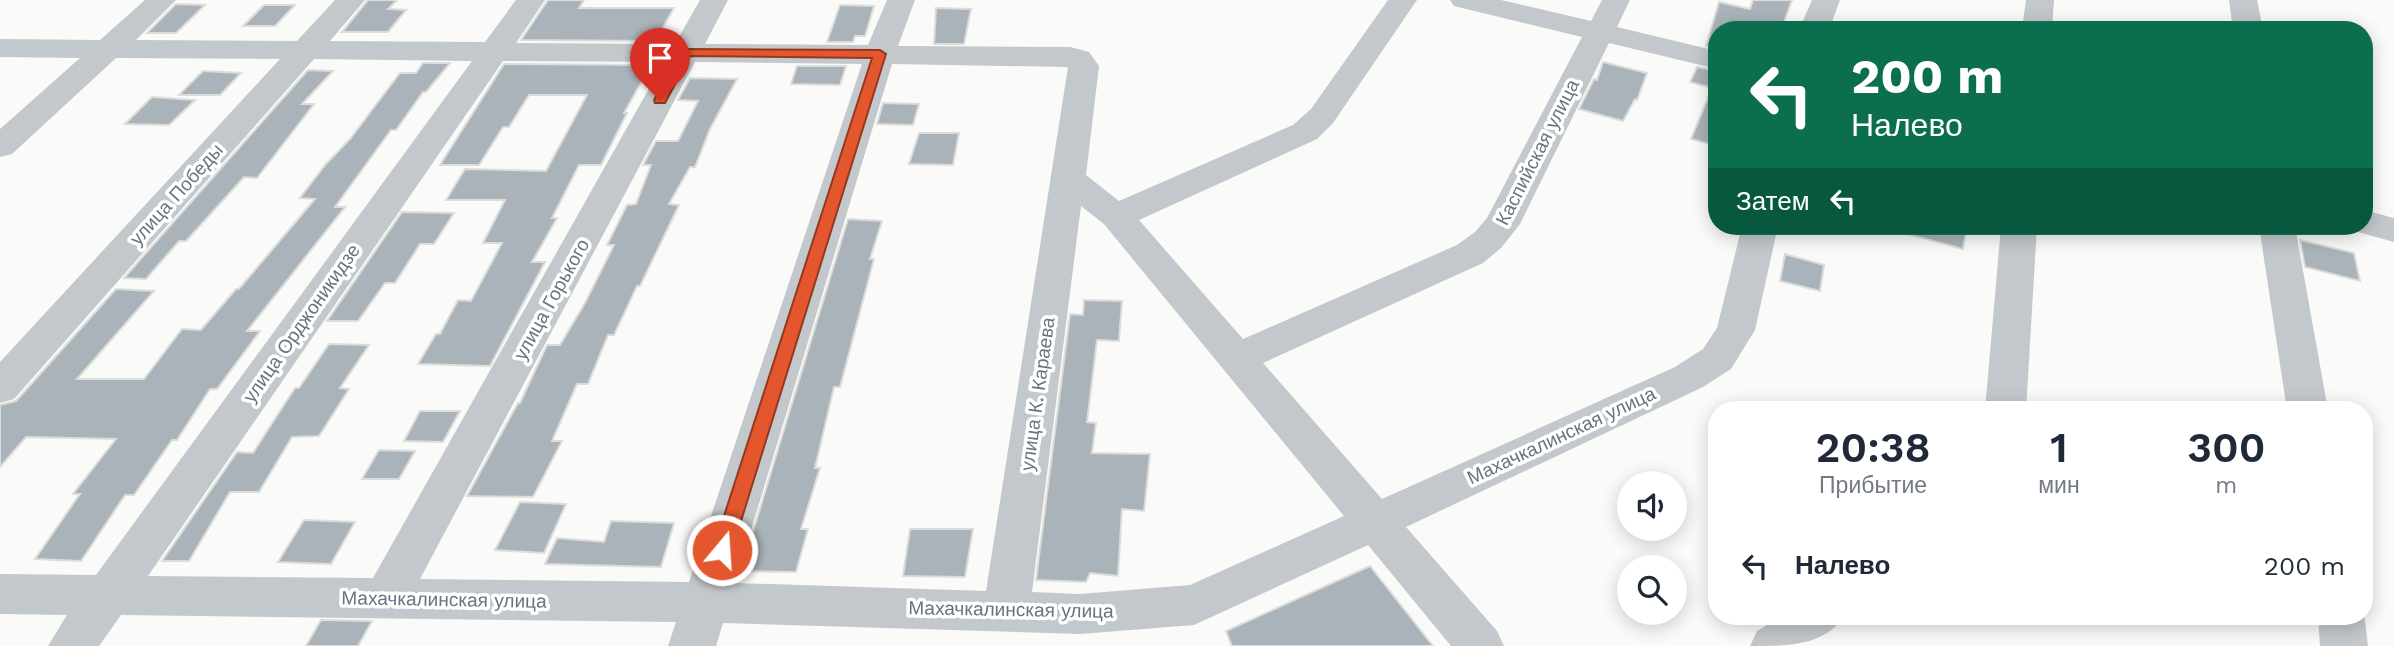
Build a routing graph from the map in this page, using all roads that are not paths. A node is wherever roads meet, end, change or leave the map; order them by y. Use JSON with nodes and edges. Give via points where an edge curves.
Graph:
{"nodes":[{"id":1,"x":162,"y":0,"type":"edge"},
{"id":2,"x":351,"y":0,"type":"edge"},
{"id":3,"x":531,"y":0,"type":"edge"},
{"id":4,"x":714,"y":0,"type":"edge"},
{"id":5,"x":901,"y":0,"type":"edge"},
{"id":6,"x":1403,"y":0,"type":"edge"},
{"id":7,"x":1464,"y":0,"type":"edge"},
{"id":8,"x":1616,"y":0,"type":"edge"},
{"id":9,"x":1826,"y":0,"type":"edge"},
{"id":10,"x":2040,"y":0,"type":"edge"},
{"id":11,"x":2243,"y":0,"type":"edge"},
{"id":12,"x":1818,"y":21,"type":"edge"},
{"id":13,"x":2038,"y":21,"type":"edge"},
{"id":14,"x":2246,"y":21,"type":"edge"},
{"id":15,"x":1598,"y":32,"type":"junction"},
{"id":16,"x":0,"y":48,"type":"edge"},
{"id":17,"x":108,"y":49,"type":"junction"},
{"id":18,"x":306,"y":50,"type":"junction"},
{"id":19,"x":495,"y":51,"type":"junction"},
{"id":20,"x":686,"y":53,"type":"junction"},
{"id":21,"x":880,"y":54,"type":"junction"},
{"id":22,"x":1708,"y":58,"type":"edge"},
{"id":23,"x":0,"y":147,"type":"edge"},
{"id":24,"x":1068,"y":178,"type":"junction"},
{"id":25,"x":1116,"y":216,"type":"junction"},
{"id":26,"x":2373,"y":224,"type":"edge"},
{"id":27,"x":2394,"y":230,"type":"edge"},
{"id":28,"x":1758,"y":235,"type":"edge"},
{"id":29,"x":2019,"y":235,"type":"edge"},
{"id":30,"x":2279,"y":235,"type":"edge"},
{"id":31,"x":1235,"y":359,"type":"junction"},
{"id":32,"x":0,"y":388,"type":"edge"},
{"id":33,"x":2006,"y":401,"type":"edge"},
{"id":34,"x":2306,"y":401,"type":"edge"},
{"id":35,"x":1374,"y":521,"type":"junction"},
{"id":36,"x":0,"y":594,"type":"edge"},
{"id":37,"x":108,"y":596,"type":"junction"},
{"id":38,"x":386,"y":598,"type":"junction"},
{"id":39,"x":706,"y":602,"type":"junction"},
{"id":40,"x":1006,"y":610,"type":"junction"},
{"id":41,"x":1806,"y":625,"type":"edge"},
{"id":42,"x":2343,"y":625,"type":"edge"},
{"id":43,"x":72,"y":646,"type":"edge"},
{"id":44,"x":692,"y":646,"type":"edge"},
{"id":45,"x":1480,"y":646,"type":"edge"},
{"id":46,"x":1774,"y":646,"type":"edge"},
{"id":47,"x":2344,"y":646,"type":"edge"}],
"edges":[{"from":1,"to":17,"type":"street"},
{"from":2,"to":18,"type":"street","name":"улица Победы"},
{"from":3,"to":19,"type":"street","name":"улица Орджоникидзе"},
{"from":4,"to":20,"type":"street","name":"улица Горького"},
{"from":5,"to":21,"type":"street"},
{"from":6,"to":25,"type":"street","via":[[1322,116],[1305,132]]},
{"from":7,"to":15,"type":"street"},
{"from":8,"to":15,"type":"street","name":"Каспийская улица"},
{"from":9,"to":12,"type":"street"},
{"from":10,"to":13,"type":"street"},
{"from":11,"to":14,"type":"street"},
{"from":15,"to":22,"type":"street"},
{"from":15,"to":31,"type":"street","name":"Каспийская улица","via":[[1502,224],[1488,240],[1470,254]]},
{"from":16,"to":17,"type":"street","name":"улица К. Караева"},
{"from":17,"to":18,"type":"street","name":"улица К. Караева"},
{"from":17,"to":23,"type":"street"},
{"from":18,"to":19,"type":"street","name":"улица К. Караева"},
{"from":18,"to":32,"type":"street","name":"улица Победы"},
{"from":19,"to":20,"type":"street","name":"улица К. Караева"},
{"from":19,"to":37,"type":"street","name":"улица Орджоникидзе"},
{"from":20,"to":21,"type":"street","name":"улица К. Караева"},
{"from":20,"to":38,"type":"street","name":"улица Горького"},
{"from":21,"to":24,"type":"street","name":"улица К. Караева","via":[[1078,59],[1084,66]]},
{"from":21,"to":39,"type":"street"},
{"from":24,"to":25,"type":"street"},
{"from":24,"to":40,"type":"street","name":"улица К. Караева"},
{"from":25,"to":31,"type":"street"},
{"from":26,"to":27,"type":"street"},
{"from":28,"to":35,"type":"street","name":"Махачкалинская улица","via":[[1736,330],[1717,359],[1689,377]]},
{"from":29,"to":33,"type":"street"},
{"from":30,"to":34,"type":"street"},
{"from":31,"to":35,"type":"street"},
{"from":35,"to":40,"type":"street","name":"Махачкалинская улица","via":[[1194,605],[1080,614]]},
{"from":35,"to":45,"type":"street"},
{"from":36,"to":37,"type":"street","name":"Махачкалинская улица"},
{"from":37,"to":38,"type":"street","name":"Махачкалинская улица"},
{"from":37,"to":43,"type":"street","name":"улица Орджоникидзе"},
{"from":38,"to":39,"type":"street","name":"Махачкалинская улица"},
{"from":39,"to":40,"type":"street","name":"Махачкалинская улица"},
{"from":39,"to":44,"type":"street"},
{"from":41,"to":46,"type":"street"},
{"from":42,"to":47,"type":"street"}]}
